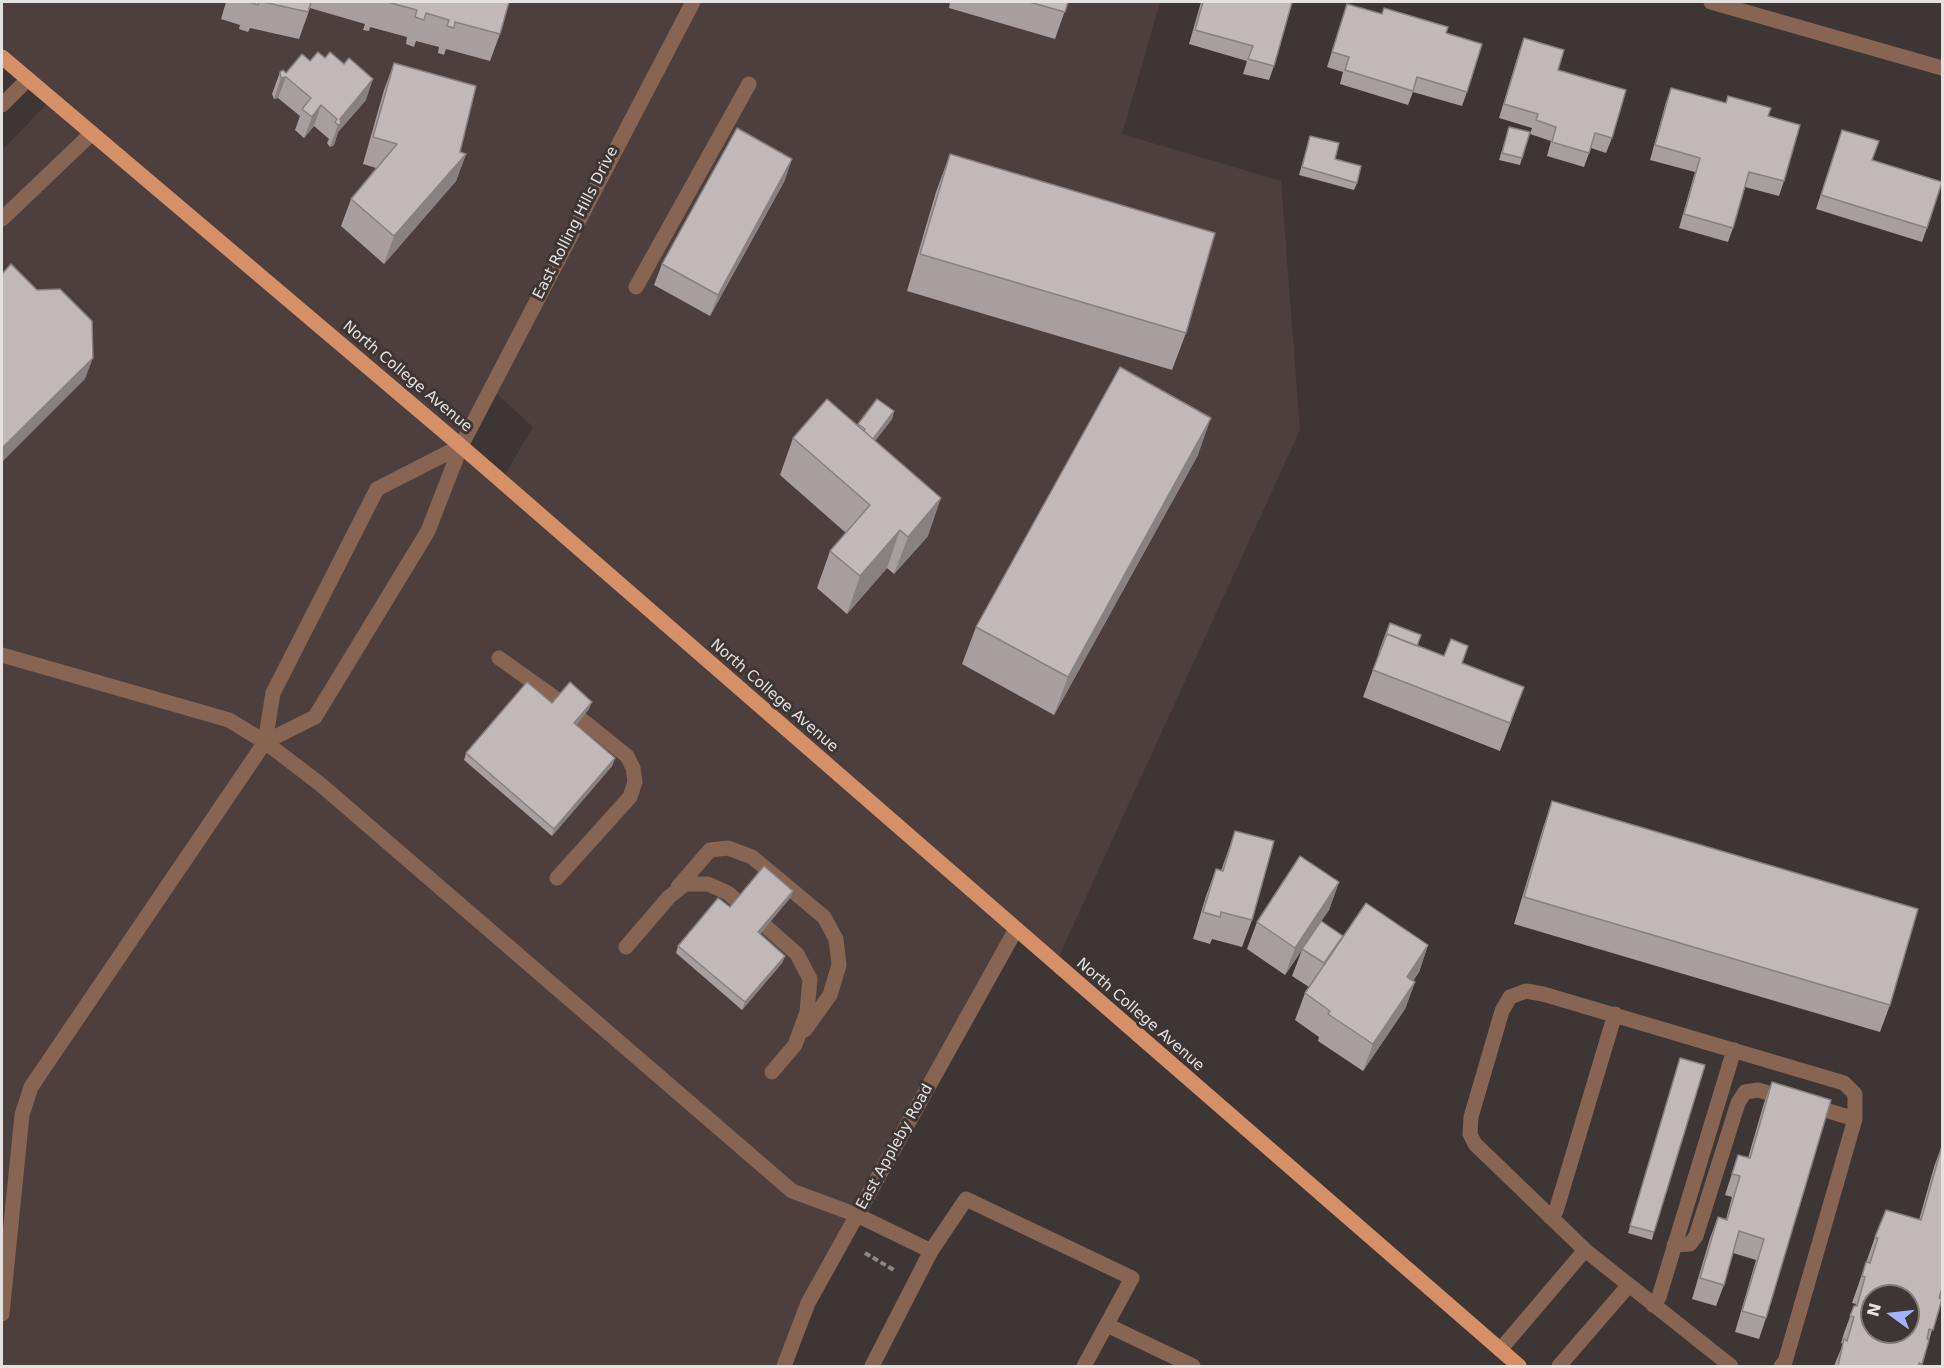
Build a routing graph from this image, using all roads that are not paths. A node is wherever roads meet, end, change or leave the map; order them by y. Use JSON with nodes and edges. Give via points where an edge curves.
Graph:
{"nodes":[{"id":1,"x":693,"y":2,"type":"edge"},
{"id":2,"x":1711,"y":2,"type":"edge"},
{"id":3,"x":2,"y":57,"type":"edge"},
{"id":4,"x":1942,"y":68,"type":"edge"},
{"id":5,"x":28,"y":79,"type":"junction"},
{"id":6,"x":749,"y":84,"type":"dead end"},
{"id":7,"x":2,"y":105,"type":"edge"},
{"id":8,"x":92,"y":133,"type":"junction"},
{"id":9,"x":2,"y":219,"type":"edge"},
{"id":10,"x":636,"y":287,"type":"dead end"},
{"id":11,"x":461,"y":446,"type":"junction"},
{"id":12,"x":2,"y":655,"type":"edge"},
{"id":13,"x":499,"y":658,"type":"dead end"},
{"id":14,"x":558,"y":700,"type":"edge"},
{"id":15,"x":581,"y":719,"type":"edge"},
{"id":16,"x":265,"y":742,"type":"junction"},
{"id":17,"x":557,"y":878,"type":"dead end"},
{"id":18,"x":669,"y":897,"type":"junction"},
{"id":19,"x":1015,"y":931,"type":"junction"},
{"id":20,"x":626,"y":947,"type":"dead end"},
{"id":21,"x":1615,"y":1014,"type":"junction"},
{"id":22,"x":795,"y":1044,"type":"junction"},
{"id":23,"x":1734,"y":1050,"type":"junction"},
{"id":24,"x":772,"y":1072,"type":"dead end"},
{"id":25,"x":1855,"y":1119,"type":"junction"},
{"id":26,"x":857,"y":1215,"type":"junction"},
{"id":27,"x":1550,"y":1216,"type":"junction"},
{"id":28,"x":1674,"y":1245,"type":"junction"},
{"id":29,"x":1585,"y":1250,"type":"junction"},
{"id":30,"x":931,"y":1251,"type":"junction"},
{"id":31,"x":1629,"y":1285,"type":"junction"},
{"id":32,"x":1653,"y":1305,"type":"junction"},
{"id":33,"x":2,"y":1314,"type":"edge"},
{"id":34,"x":1107,"y":1325,"type":"junction"},
{"id":35,"x":1500,"y":1350,"type":"junction"},
{"id":36,"x":784,"y":1366,"type":"edge"},
{"id":37,"x":872,"y":1366,"type":"edge"},
{"id":38,"x":1084,"y":1366,"type":"edge"},
{"id":39,"x":1193,"y":1366,"type":"edge"},
{"id":40,"x":1519,"y":1366,"type":"edge"},
{"id":41,"x":1559,"y":1366,"type":"edge"},
{"id":42,"x":1731,"y":1366,"type":"edge"},
{"id":43,"x":1781,"y":1366,"type":"edge"}],
"edges":[{"from":1,"to":11,"type":"street","name":"East Rolling Hills Drive"},
{"from":2,"to":4,"type":"street"},
{"from":3,"to":5,"type":"main road","name":"North College Avenue"},
{"from":5,"to":7,"type":"street"},
{"from":5,"to":8,"type":"main road","name":"North College Avenue"},
{"from":6,"to":10,"type":"street"},
{"from":8,"to":9,"type":"street"},
{"from":8,"to":11,"type":"main road","name":"North College Avenue"},
{"from":11,"to":16,"type":"street","name":"East Rolling Hills Drive","via":[[428,531],[315,717]]},
{"from":11,"to":16,"type":"street","via":[[377,489],[273,693]]},
{"from":11,"to":19,"type":"main road","name":"North College Avenue"},
{"from":12,"to":16,"type":"street","via":[[229,720]]},
{"from":13,"to":14,"type":"street"},
{"from":15,"to":17,"type":"street","via":[[627,756],[635,782],[630,797]]},
{"from":16,"to":26,"type":"street","via":[[328,790],[792,1191]]},
{"from":16,"to":33,"type":"street","via":[[31,1087],[22,1114]]},
{"from":18,"to":20,"type":"street"},
{"from":18,"to":22,"type":"street","via":[[685,884],[708,884],[728,893],[797,954],[810,979],[807,1012]]},
{"from":18,"to":22,"type":"street","via":[[710,850],[728,848],[752,857],[824,917],[836,939],[838,965],[830,995]]},
{"from":19,"to":26,"type":"street","name":"East Appleby Road"},
{"from":19,"to":35,"type":"main road","name":"North College Avenue"},
{"from":21,"to":23,"type":"street"},
{"from":21,"to":27,"type":"street","via":[[1556,1211]]},
{"from":21,"to":27,"type":"street","via":[[1526,991],[1510,997],[1502,1011],[1470,1134],[1475,1144]]},
{"from":22,"to":24,"type":"street"},
{"from":23,"to":25,"type":"street","via":[[1844,1083],[1855,1094]]},
{"from":23,"to":28,"type":"street"},
{"from":25,"to":28,"type":"street","via":[[1758,1090],[1745,1092],[1738,1103],[1696,1236],[1690,1244]]},
{"from":25,"to":43,"type":"street"},
{"from":26,"to":30,"type":"street"},
{"from":26,"to":36,"type":"street","name":"East Appleby Road","via":[[808,1303]]},
{"from":27,"to":29,"type":"street"},
{"from":28,"to":32,"type":"street","via":[[1659,1297]]},
{"from":29,"to":31,"type":"street"},
{"from":29,"to":35,"type":"street"},
{"from":30,"to":34,"type":"street","via":[[966,1198],[1132,1278]]},
{"from":30,"to":37,"type":"street"},
{"from":31,"to":32,"type":"street"},
{"from":31,"to":41,"type":"street"},
{"from":32,"to":42,"type":"street"},
{"from":34,"to":38,"type":"street"},
{"from":34,"to":39,"type":"street"},
{"from":35,"to":40,"type":"main road","name":"North College Avenue"}]}
